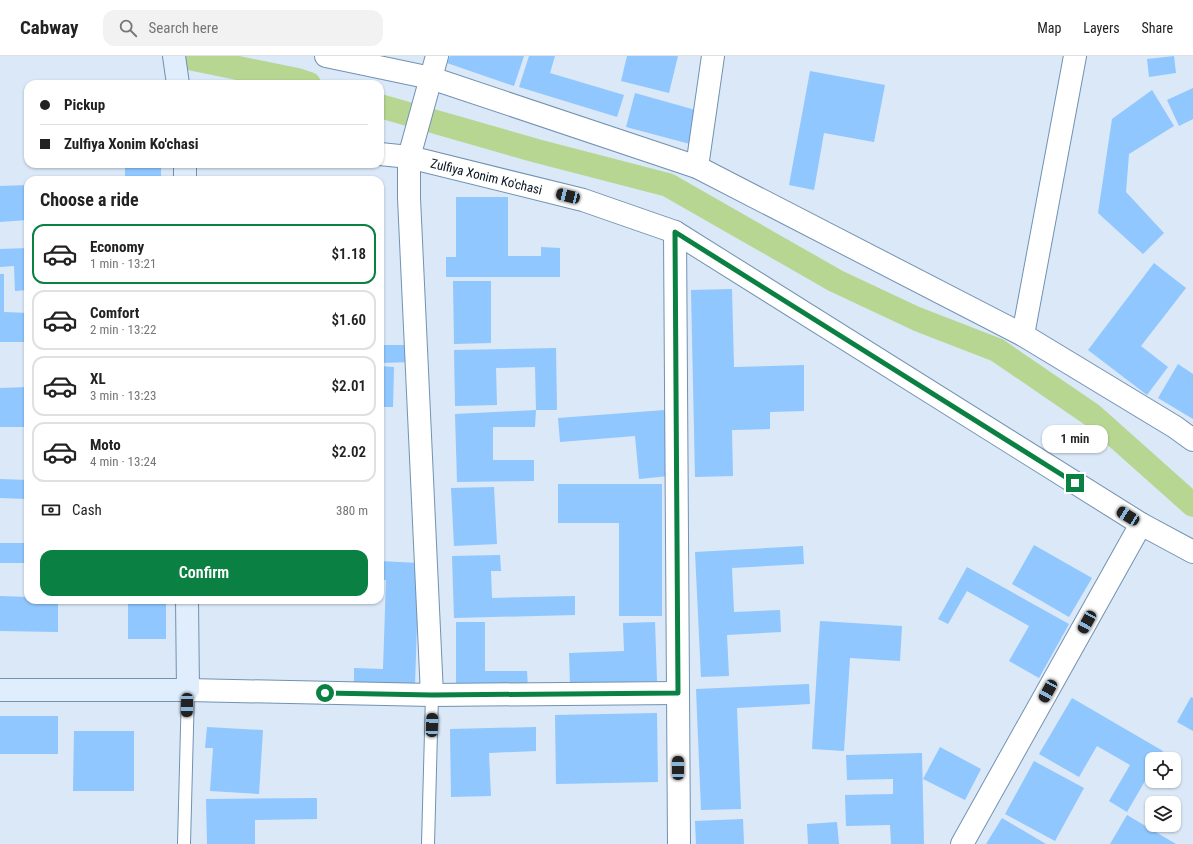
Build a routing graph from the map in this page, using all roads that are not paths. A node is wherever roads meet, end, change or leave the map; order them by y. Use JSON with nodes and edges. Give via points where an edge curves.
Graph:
{"nodes":[{"id":1,"x":174,"y":56,"type":"edge"},
{"id":2,"x":326,"y":56,"type":"edge"},
{"id":3,"x":437,"y":56,"type":"edge"},
{"id":4,"x":713,"y":56,"type":"edge"},
{"id":5,"x":1079,"y":57,"type":"edge"},
{"id":6,"x":431,"y":78,"type":"junction"},
{"id":7,"x":177,"y":80,"type":"edge"},
{"id":8,"x":384,"y":154,"type":"edge"},
{"id":9,"x":409,"y":157,"type":"junction"},
{"id":10,"x":697,"y":167,"type":"junction"},
{"id":11,"x":675,"y":232,"type":"junction"},
{"id":12,"x":1023,"y":335,"type":"junction"},
{"id":13,"x":1193,"y":440,"type":"edge"},
{"id":14,"x":1142,"y":524,"type":"junction"},
{"id":15,"x":1193,"y":552,"type":"edge"},
{"id":16,"x":187,"y":604,"type":"edge"},
{"id":17,"x":0,"y":690,"type":"edge"},
{"id":18,"x":188,"y":690,"type":"junction"},
{"id":19,"x":678,"y":693,"type":"junction"},
{"id":20,"x":432,"y":695,"type":"junction"},
{"id":21,"x":184,"y":844,"type":"edge"},
{"id":22,"x":428,"y":844,"type":"edge"},
{"id":23,"x":679,"y":844,"type":"edge"},
{"id":24,"x":962,"y":844,"type":"edge"}],
"edges":[{"from":1,"to":7,"type":"street"},
{"from":2,"to":6,"type":"street"},
{"from":3,"to":6,"type":"street"},
{"from":4,"to":10,"type":"street"},
{"from":5,"to":12,"type":"street"},
{"from":6,"to":9,"type":"street"},
{"from":6,"to":10,"type":"street"},
{"from":8,"to":9,"type":"street","name":"Zulfiya Xonim Ko'chasi"},
{"from":9,"to":11,"type":"street","name":"Zulfiya Xonim Ko'chasi","via":[[583,200]]},
{"from":9,"to":20,"type":"street"},
{"from":10,"to":12,"type":"street"},
{"from":11,"to":14,"type":"street","name":"Zulfiya Xonim Ko'chasi"},
{"from":11,"to":19,"type":"street"},
{"from":12,"to":13,"type":"street"},
{"from":14,"to":15,"type":"street","name":"Zulfiya Xonim Ko'chasi"},
{"from":14,"to":24,"type":"street"},
{"from":16,"to":18,"type":"street"},
{"from":17,"to":18,"type":"street"},
{"from":18,"to":20,"type":"street"},
{"from":18,"to":21,"type":"lane"},
{"from":19,"to":20,"type":"street"},
{"from":19,"to":23,"type":"street"},
{"from":20,"to":22,"type":"lane"}]}
